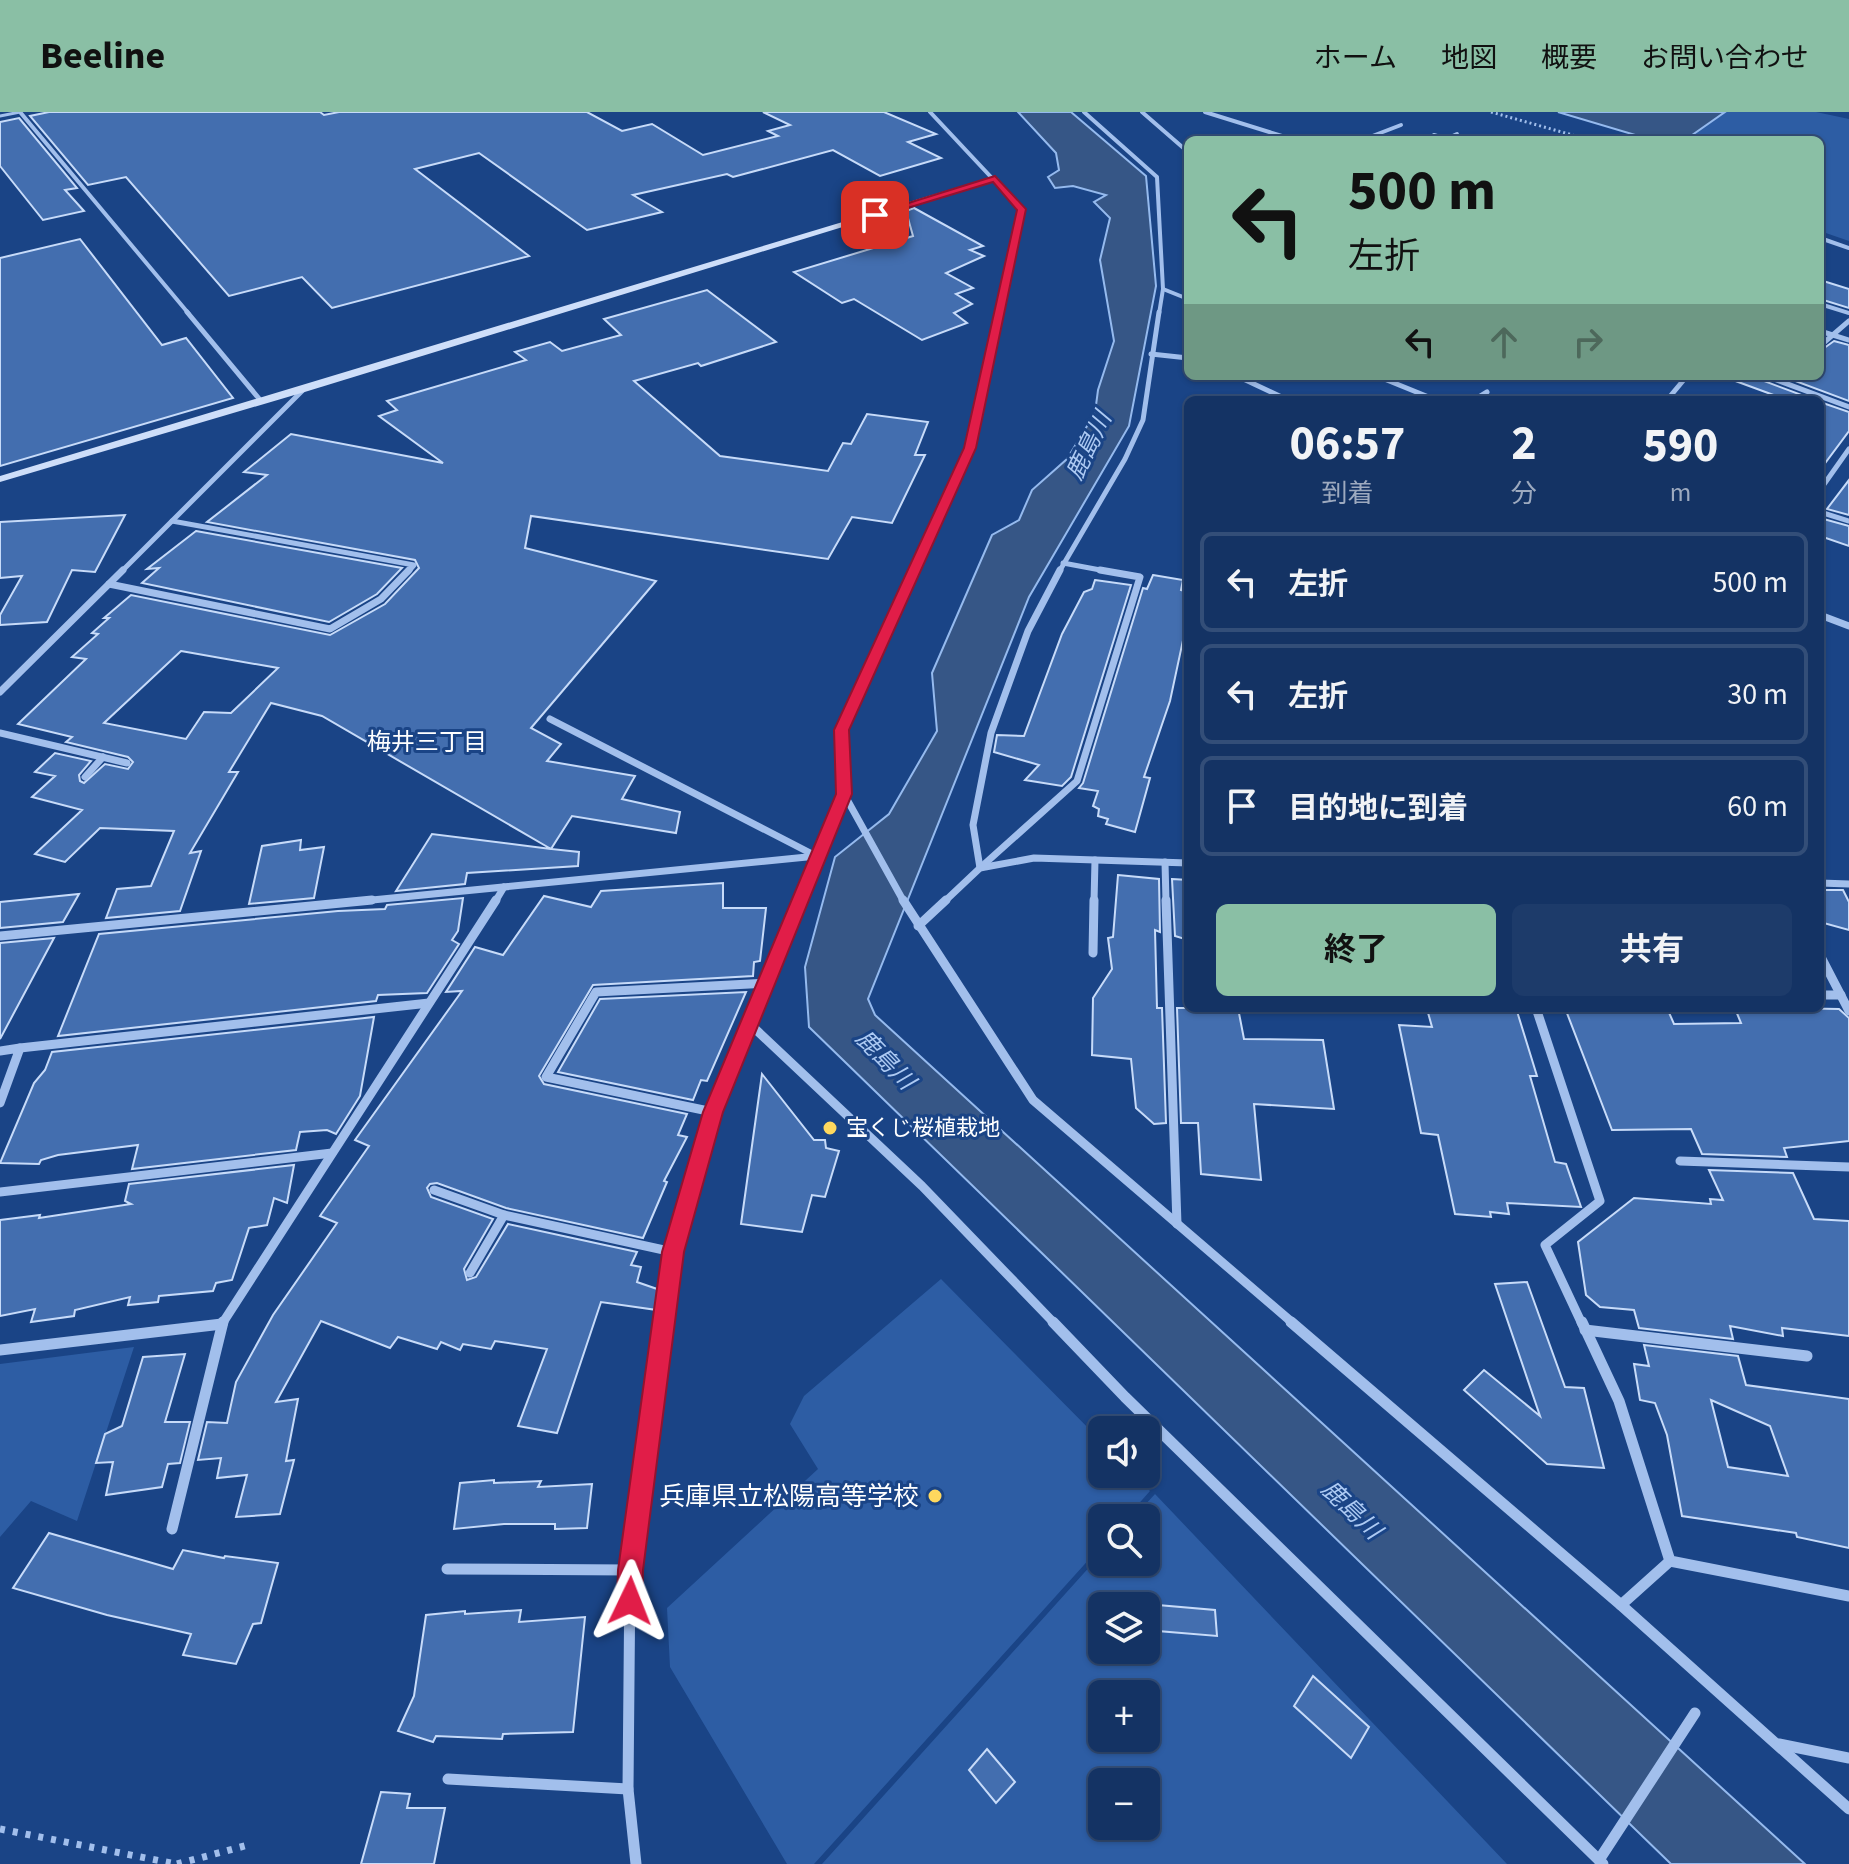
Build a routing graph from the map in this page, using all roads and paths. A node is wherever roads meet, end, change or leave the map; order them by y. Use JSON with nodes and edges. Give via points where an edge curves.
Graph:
{"nodes":[{"id":1,"x":20,"y":112,"type":"edge"},
{"id":2,"x":930,"y":112,"type":"edge"},
{"id":3,"x":1084,"y":112,"type":"edge"},
{"id":4,"x":1142,"y":112,"type":"edge"},
{"id":5,"x":1205,"y":112,"type":"edge"},
{"id":6,"x":1491,"y":112,"type":"edge"},
{"id":7,"x":0,"y":116,"type":"edge"},
{"id":8,"x":1401,"y":125,"type":"dead end"},
{"id":9,"x":1457,"y":134,"type":"dead end"},
{"id":10,"x":1282,"y":136,"type":"edge"},
{"id":11,"x":1372,"y":136,"type":"edge"},
{"id":12,"x":1453,"y":136,"type":"edge"},
{"id":13,"x":1576,"y":136,"type":"edge"},
{"id":14,"x":1184,"y":149,"type":"edge"},
{"id":15,"x":995,"y":179,"type":"junction"},
{"id":16,"x":1824,"y":239,"type":"edge"},
{"id":17,"x":1849,"y":248,"type":"edge"},
{"id":18,"x":1163,"y":289,"type":"junction"},
{"id":19,"x":1184,"y":297,"type":"edge"},
{"id":20,"x":1824,"y":305,"type":"edge"},
{"id":21,"x":1849,"y":313,"type":"edge"},
{"id":22,"x":1849,"y":321,"type":"edge"},
{"id":23,"x":1824,"y":332,"type":"edge"},
{"id":24,"x":1833,"y":335,"type":"junction"},
{"id":25,"x":1849,"y":340,"type":"edge"},
{"id":26,"x":1824,"y":343,"type":"edge"},
{"id":27,"x":1151,"y":354,"type":"junction"},
{"id":28,"x":1184,"y":358,"type":"edge"},
{"id":29,"x":1246,"y":380,"type":"edge"},
{"id":30,"x":1387,"y":380,"type":"edge"},
{"id":31,"x":1684,"y":380,"type":"edge"},
{"id":32,"x":1775,"y":380,"type":"edge"},
{"id":33,"x":1780,"y":382,"type":"joint"},
{"id":34,"x":304,"y":389,"type":"junction"},
{"id":35,"x":1487,"y":392,"type":"dead end"},
{"id":36,"x":1280,"y":396,"type":"edge"},
{"id":37,"x":1426,"y":396,"type":"edge"},
{"id":38,"x":1480,"y":396,"type":"edge"},
{"id":39,"x":1670,"y":396,"type":"edge"},
{"id":40,"x":1819,"y":396,"type":"edge"},
{"id":41,"x":1824,"y":398,"type":"edge"},
{"id":42,"x":261,"y":401,"type":"junction"},
{"id":43,"x":1849,"y":407,"type":"edge"},
{"id":44,"x":1848,"y":451,"type":"edge"},
{"id":45,"x":0,"y":479,"type":"edge"},
{"id":46,"x":1824,"y":484,"type":"edge"},
{"id":47,"x":1824,"y":513,"type":"edge"},
{"id":48,"x":172,"y":521,"type":"junction"},
{"id":49,"x":1849,"y":521,"type":"edge"},
{"id":50,"x":1063,"y":563,"type":"junction"},
{"id":51,"x":109,"y":584,"type":"junction"},
{"id":52,"x":1824,"y":617,"type":"edge"},
{"id":53,"x":1849,"y":626,"type":"edge"},
{"id":54,"x":0,"y":692,"type":"edge"},
{"id":55,"x":550,"y":719,"type":"dead end"},
{"id":56,"x":0,"y":733,"type":"edge"},
{"id":57,"x":103,"y":757,"type":"junction"},
{"id":58,"x":127,"y":763,"type":"dead end"},
{"id":59,"x":85,"y":777,"type":"dead end"},
{"id":60,"x":844,"y":794,"type":"junction"},
{"id":61,"x":817,"y":856,"type":"junction"},
{"id":62,"x":1095,"y":860,"type":"junction"},
{"id":63,"x":1165,"y":862,"type":"junction"},
{"id":64,"x":1184,"y":863,"type":"edge"},
{"id":65,"x":980,"y":868,"type":"junction"},
{"id":66,"x":1824,"y":883,"type":"edge"},
{"id":67,"x":1849,"y":884,"type":"edge"},
{"id":68,"x":504,"y":887,"type":"junction"},
{"id":69,"x":918,"y":926,"type":"junction"},
{"id":70,"x":0,"y":936,"type":"edge"},
{"id":71,"x":1093,"y":953,"type":"dead end"},
{"id":72,"x":1824,"y":963,"type":"edge"},
{"id":73,"x":769,"y":983,"type":"junction"},
{"id":74,"x":1824,"y":995,"type":"edge"},
{"id":75,"x":1841,"y":995,"type":"junction"},
{"id":76,"x":429,"y":1003,"type":"junction"},
{"id":77,"x":1849,"y":1011,"type":"edge"},
{"id":78,"x":1537,"y":1012,"type":"edge"},
{"id":79,"x":751,"y":1025,"type":"junction"},
{"id":80,"x":20,"y":1048,"type":"junction"},
{"id":81,"x":0,"y":1051,"type":"edge"},
{"id":82,"x":0,"y":1103,"type":"edge"},
{"id":83,"x":713,"y":1112,"type":"junction"},
{"id":84,"x":332,"y":1153,"type":"junction"},
{"id":85,"x":1680,"y":1161,"type":"dead end"},
{"id":86,"x":1849,"y":1167,"type":"edge"},
{"id":87,"x":434,"y":1190,"type":"dead end"},
{"id":88,"x":0,"y":1192,"type":"edge"},
{"id":89,"x":504,"y":1215,"type":"junction"},
{"id":90,"x":1177,"y":1224,"type":"junction"},
{"id":91,"x":673,"y":1252,"type":"junction"},
{"id":92,"x":470,"y":1273,"type":"dead end"},
{"id":93,"x":222,"y":1324,"type":"junction"},
{"id":94,"x":1585,"y":1330,"type":"junction"},
{"id":95,"x":0,"y":1350,"type":"edge"},
{"id":96,"x":1807,"y":1356,"type":"dead end"},
{"id":97,"x":172,"y":1529,"type":"dead end"},
{"id":98,"x":1670,"y":1561,"type":"junction"},
{"id":99,"x":447,"y":1569,"type":"dead end"},
{"id":100,"x":630,"y":1570,"type":"junction"},
{"id":101,"x":1849,"y":1596,"type":"edge"},
{"id":102,"x":1621,"y":1605,"type":"junction"},
{"id":103,"x":1695,"y":1713,"type":"dead end"},
{"id":104,"x":1776,"y":1743,"type":"junction"},
{"id":105,"x":1849,"y":1758,"type":"edge"},
{"id":106,"x":448,"y":1779,"type":"dead end"},
{"id":107,"x":628,"y":1789,"type":"junction"},
{"id":108,"x":1849,"y":1809,"type":"edge"},
{"id":109,"x":0,"y":1829,"type":"edge"},
{"id":110,"x":252,"y":1844,"type":"dead end"},
{"id":111,"x":1601,"y":1862,"type":"edge"},
{"id":112,"x":176,"y":1864,"type":"edge"},
{"id":113,"x":636,"y":1864,"type":"edge"}],
"edges":[{"from":1,"to":7,"type":"lane"},
{"from":1,"to":42,"type":"street"},
{"from":2,"to":15,"type":"street"},
{"from":3,"to":18,"type":"street","via":[[1157,177]]},
{"from":4,"to":14,"type":"street"},
{"from":5,"to":10,"type":"street"},
{"from":6,"to":13,"type":"path"},
{"from":8,"to":11,"type":"street"},
{"from":9,"to":12,"type":"street"},
{"from":15,"to":34,"type":"street"},
{"from":15,"to":60,"type":"street","via":[[1021,209],[970,448],[842,730]]},
{"from":16,"to":17,"type":"street"},
{"from":18,"to":19,"type":"street"},
{"from":18,"to":27,"type":"street"},
{"from":20,"to":21,"type":"street"},
{"from":22,"to":24,"type":"street"},
{"from":23,"to":24,"type":"street"},
{"from":24,"to":25,"type":"street"},
{"from":24,"to":26,"type":"street"},
{"from":27,"to":28,"type":"street"},
{"from":27,"to":50,"type":"street","via":[[1143,420]]},
{"from":29,"to":36,"type":"street"},
{"from":30,"to":37,"type":"street"},
{"from":31,"to":39,"type":"street"},
{"from":32,"to":33,"type":"street"},
{"from":33,"to":40,"type":"street"},
{"from":34,"to":42,"type":"street"},
{"from":34,"to":48,"type":"street"},
{"from":35,"to":38,"type":"street"},
{"from":41,"to":43,"type":"street"},
{"from":42,"to":45,"type":"street"},
{"from":44,"to":46,"type":"street"},
{"from":47,"to":49,"type":"street"},
{"from":48,"to":51,"type":"street"},
{"from":48,"to":51,"type":"street","via":[[414,565],[381,599],[330,629]]},
{"from":50,"to":65,"type":"street","via":[[1028,631],[991,733],[973,825]]},
{"from":50,"to":65,"type":"street","via":[[1140,577],[1077,781]]},
{"from":51,"to":54,"type":"street"},
{"from":52,"to":53,"type":"street"},
{"from":55,"to":61,"type":"street"},
{"from":56,"to":57,"type":"street"},
{"from":57,"to":58,"type":"street"},
{"from":57,"to":59,"type":"street"},
{"from":60,"to":61,"type":"street"},
{"from":60,"to":69,"type":"street"},
{"from":61,"to":68,"type":"street"},
{"from":61,"to":73,"type":"street"},
{"from":62,"to":63,"type":"street"},
{"from":62,"to":65,"type":"street","via":[[1034,858]]},
{"from":62,"to":71,"type":"street"},
{"from":63,"to":64,"type":"street"},
{"from":63,"to":90,"type":"street"},
{"from":65,"to":69,"type":"street"},
{"from":66,"to":67,"type":"street"},
{"from":68,"to":70,"type":"street"},
{"from":68,"to":76,"type":"street"},
{"from":69,"to":90,"type":"street","via":[[1033,1100]]},
{"from":72,"to":75,"type":"street"},
{"from":73,"to":79,"type":"street"},
{"from":73,"to":83,"type":"street","via":[[596,992],[546,1077]]},
{"from":74,"to":75,"type":"street"},
{"from":75,"to":77,"type":"street"},
{"from":76,"to":80,"type":"street"},
{"from":76,"to":84,"type":"street"},
{"from":78,"to":94,"type":"street","via":[[1600,1201],[1545,1245]]},
{"from":79,"to":83,"type":"street"},
{"from":79,"to":111,"type":"street","via":[[922,1186],[1125,1397]]},
{"from":80,"to":81,"type":"street"},
{"from":80,"to":82,"type":"street"},
{"from":83,"to":91,"type":"street"},
{"from":84,"to":88,"type":"street"},
{"from":84,"to":93,"type":"street"},
{"from":85,"to":86,"type":"street"},
{"from":87,"to":89,"type":"street"},
{"from":89,"to":91,"type":"street"},
{"from":89,"to":92,"type":"street"},
{"from":90,"to":102,"type":"street"},
{"from":91,"to":100,"type":"street"},
{"from":93,"to":95,"type":"street"},
{"from":93,"to":97,"type":"street"},
{"from":94,"to":96,"type":"street"},
{"from":94,"to":98,"type":"street","via":[[1619,1401]]},
{"from":98,"to":101,"type":"street"},
{"from":98,"to":102,"type":"street"},
{"from":99,"to":100,"type":"street"},
{"from":100,"to":107,"type":"street"},
{"from":102,"to":104,"type":"street"},
{"from":103,"to":111,"type":"street"},
{"from":104,"to":105,"type":"street"},
{"from":104,"to":108,"type":"street"},
{"from":106,"to":107,"type":"street"},
{"from":107,"to":113,"type":"street"},
{"from":109,"to":112,"type":"path"},
{"from":110,"to":112,"type":"path"}]}
